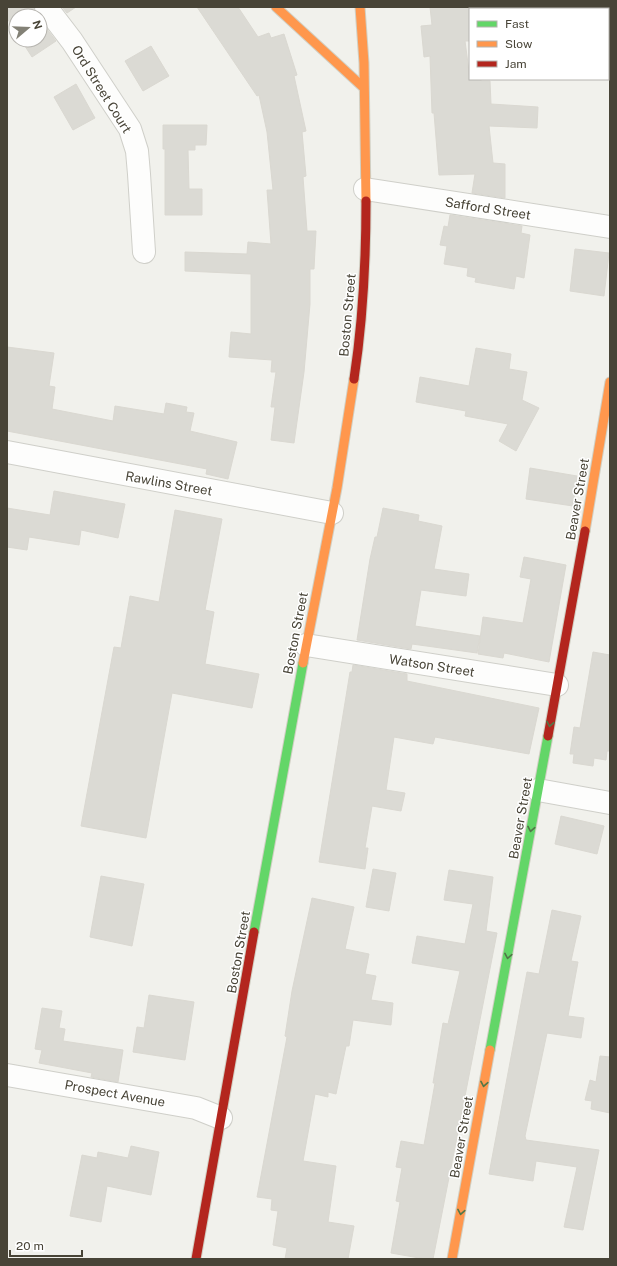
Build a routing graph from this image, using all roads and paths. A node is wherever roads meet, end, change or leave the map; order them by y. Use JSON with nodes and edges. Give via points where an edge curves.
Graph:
{"nodes":[{"id":1,"x":46,"y":7,"type":"edge"},
{"id":2,"x":276,"y":7,"type":"edge"},
{"id":3,"x":360,"y":7,"type":"edge"},
{"id":4,"x":364,"y":88,"type":"junction"},
{"id":5,"x":365,"y":188,"type":"junction"},
{"id":6,"x":610,"y":227,"type":"edge"},
{"id":7,"x":144,"y":252,"type":"dead end"},
{"id":8,"x":610,"y":382,"type":"edge"},
{"id":9,"x":7,"y":452,"type":"edge"},
{"id":10,"x":332,"y":512,"type":"junction"},
{"id":11,"x":306,"y":645,"type":"junction"},
{"id":12,"x":557,"y":685,"type":"junction"},
{"id":13,"x":538,"y":790,"type":"junction"},
{"id":14,"x":610,"y":803,"type":"edge"},
{"id":15,"x":14,"y":1075,"type":"edge"},
{"id":16,"x":221,"y":1118,"type":"junction"},
{"id":17,"x":196,"y":1259,"type":"edge"},
{"id":18,"x":452,"y":1259,"type":"edge"}],
"edges":[{"from":1,"to":7,"type":"street","name":"Ord Street Court","via":[[72,41],[130,129],[137,151]]},
{"from":2,"to":4,"type":"main road"},
{"from":3,"to":4,"type":"main road","name":"Boston Street"},
{"from":4,"to":5,"type":"main road","name":"Boston Street"},
{"from":5,"to":6,"type":"street","name":"Safford Street"},
{"from":5,"to":10,"type":"main road","name":"Boston Street","via":[[366,243],[358,351]]},
{"from":8,"to":12,"type":"main road","name":"Beaver Street"},
{"from":9,"to":10,"type":"street","name":"Rawlins Street"},
{"from":10,"to":11,"type":"main road","name":"Boston Street"},
{"from":11,"to":12,"type":"street","name":"Watson Street"},
{"from":11,"to":16,"type":"main road","name":"Boston Street"},
{"from":12,"to":13,"type":"main road","name":"Beaver Street","one_way":true},
{"from":13,"to":14,"type":"street"},
{"from":13,"to":18,"type":"main road","name":"Beaver Street","one_way":true},
{"from":15,"to":16,"type":"street","name":"Prospect Avenue","via":[[196,1108]]},
{"from":16,"to":17,"type":"main road","name":"Boston Street"}]}
